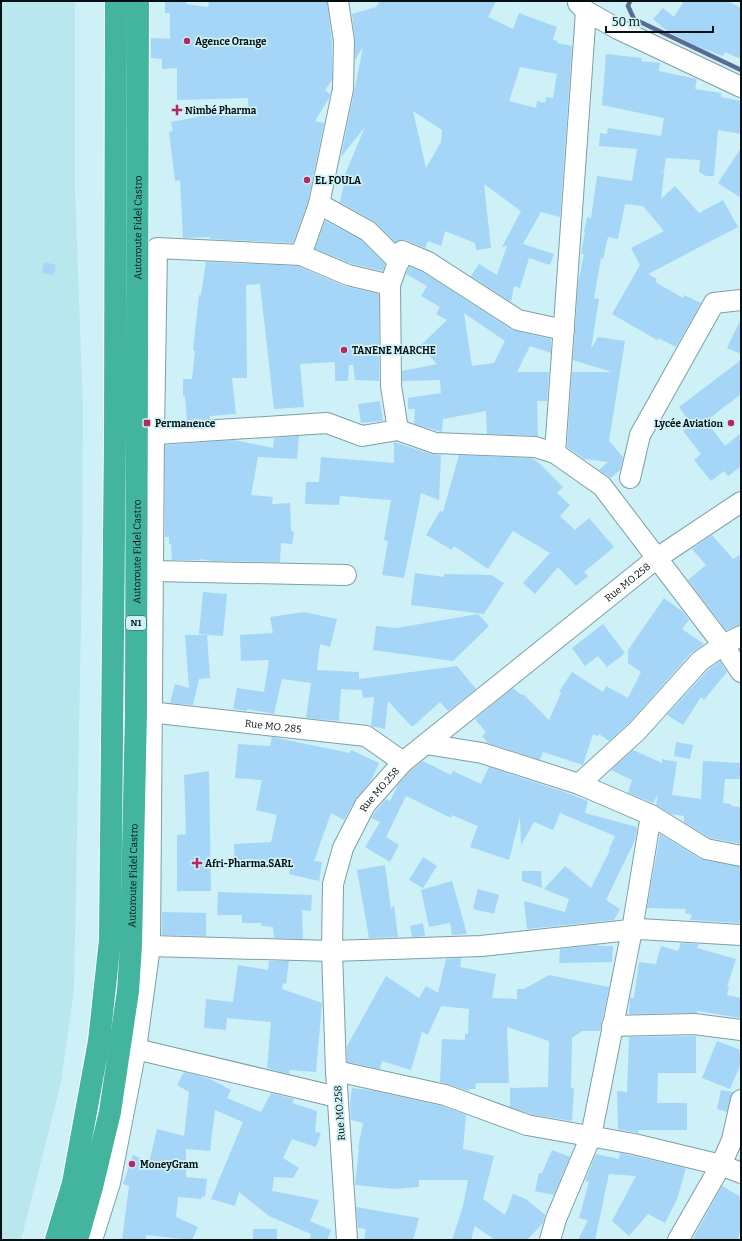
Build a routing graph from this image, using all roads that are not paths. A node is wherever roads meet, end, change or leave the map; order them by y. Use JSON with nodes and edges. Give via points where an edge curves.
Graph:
{"nodes":[{"id":1,"x":116,"y":1,"type":"edge"},
{"id":2,"x":138,"y":1,"type":"edge"},
{"id":3,"x":338,"y":1,"type":"edge"},
{"id":4,"x":582,"y":6,"type":"edge"},
{"id":5,"x":741,"y":87,"type":"edge"},
{"id":6,"x":319,"y":204,"type":"junction"},
{"id":7,"x":301,"y":255,"type":"junction"},
{"id":8,"x":399,"y":262,"type":"junction"},
{"id":9,"x":390,"y":285,"type":"junction"},
{"id":10,"x":741,"y":300,"type":"edge"},
{"id":11,"x":564,"y":330,"type":"junction"},
{"id":12,"x":398,"y":430,"type":"junction"},
{"id":13,"x":146,"y":434,"type":"junction"},
{"id":14,"x":556,"y":453,"type":"junction"},
{"id":15,"x":630,"y":478,"type":"dead end"},
{"id":16,"x":741,"y":502,"type":"edge"},
{"id":17,"x":657,"y":558,"type":"junction"},
{"id":18,"x":153,"y":571,"type":"junction"},
{"id":19,"x":346,"y":575,"type":"dead end"},
{"id":20,"x":741,"y":636,"type":"edge"},
{"id":21,"x":723,"y":645,"type":"junction"},
{"id":22,"x":741,"y":672,"type":"edge"},
{"id":23,"x":144,"y":712,"type":"junction"},
{"id":24,"x":426,"y":744,"type":"junction"},
{"id":25,"x":402,"y":762,"type":"junction"},
{"id":26,"x":579,"y":784,"type":"junction"},
{"id":27,"x":651,"y":815,"type":"junction"},
{"id":28,"x":741,"y":856,"type":"edge"},
{"id":29,"x":632,"y":930,"type":"junction"},
{"id":30,"x":741,"y":935,"type":"edge"},
{"id":31,"x":150,"y":946,"type":"junction"},
{"id":32,"x":332,"y":952,"type":"junction"},
{"id":33,"x":612,"y":1026,"type":"junction"},
{"id":34,"x":741,"y":1030,"type":"edge"},
{"id":35,"x":128,"y":1049,"type":"junction"},
{"id":36,"x":336,"y":1070,"type":"junction"},
{"id":37,"x":337,"y":1097,"type":"junction"},
{"id":38,"x":741,"y":1100,"type":"edge"},
{"id":39,"x":591,"y":1136,"type":"junction"},
{"id":40,"x":721,"y":1165,"type":"junction"},
{"id":41,"x":741,"y":1173,"type":"edge"},
{"id":42,"x":56,"y":1240,"type":"edge"},
{"id":43,"x":76,"y":1240,"type":"edge"},
{"id":44,"x":92,"y":1240,"type":"edge"},
{"id":45,"x":347,"y":1240,"type":"edge"},
{"id":46,"x":550,"y":1240,"type":"edge"},
{"id":47,"x":678,"y":1240,"type":"edge"}],
"edges":[{"from":1,"to":42,"type":"highway","name":"Autoroute Fidel Castro","number":"N1","via":[[110,940],[98,1048],[73,1183]]},
{"from":2,"to":13,"type":"highway","name":"Autoroute Fidel Castro","number":"N1","via":[[136,216]]},
{"from":3,"to":6,"type":"street","via":[[344,40],[343,89]]},
{"from":4,"to":5,"type":"street","via":[[618,29]]},
{"from":4,"to":11,"type":"street"},
{"from":6,"to":7,"type":"street"},
{"from":6,"to":8,"type":"street","via":[[368,231]]},
{"from":7,"to":9,"type":"street","via":[[348,275]]},
{"from":7,"to":13,"type":"street","via":[[158,248]]},
{"from":8,"to":9,"type":"street"},
{"from":8,"to":11,"type":"street","via":[[402,251],[428,262],[518,320]]},
{"from":9,"to":12,"type":"street","via":[[391,386]]},
{"from":10,"to":15,"type":"street","via":[[714,303],[640,435]]},
{"from":11,"to":14,"type":"street"},
{"from":12,"to":13,"type":"street","via":[[362,436],[327,422]]},
{"from":12,"to":14,"type":"street","via":[[435,443],[535,447]]},
{"from":13,"to":18,"type":"street"},
{"from":13,"to":23,"type":"highway","name":"Autoroute Fidel Castro","number":"N1"},
{"from":14,"to":17,"type":"street","via":[[602,486]]},
{"from":16,"to":17,"type":"street","name":"Rue MO.258"},
{"from":17,"to":21,"type":"street"},
{"from":17,"to":24,"type":"street","name":"Rue MO.258"},
{"from":18,"to":19,"type":"street"},
{"from":18,"to":23,"type":"street"},
{"from":20,"to":21,"type":"street"},
{"from":21,"to":22,"type":"street"},
{"from":21,"to":26,"type":"street","via":[[700,661],[637,731]]},
{"from":23,"to":25,"type":"street","name":"Rue MO. 285","via":[[366,736]]},
{"from":23,"to":31,"type":"street"},
{"from":23,"to":35,"type":"highway","name":"Autoroute Fidel Castro","number":"N1","via":[[128,991]]},
{"from":24,"to":25,"type":"street","name":"Rue MO.258"},
{"from":24,"to":26,"type":"street","via":[[482,753]]},
{"from":25,"to":32,"type":"street","name":"Rue MO.258","via":[[365,805],[343,848],[333,884]]},
{"from":26,"to":27,"type":"street"},
{"from":27,"to":28,"type":"street","via":[[706,849]]},
{"from":27,"to":29,"type":"street"},
{"from":29,"to":30,"type":"street"},
{"from":29,"to":32,"type":"street","via":[[480,946]]},
{"from":29,"to":33,"type":"street"},
{"from":31,"to":32,"type":"street"},
{"from":31,"to":35,"type":"street"},
{"from":32,"to":36,"type":"street","name":"Rue MO.258"},
{"from":33,"to":34,"type":"street","via":[[694,1024]]},
{"from":33,"to":39,"type":"street"},
{"from":35,"to":37,"type":"street"},
{"from":35,"to":43,"type":"highway","name":"Autoroute Fidel Castro","number":"N1"},
{"from":35,"to":44,"type":"street","via":[[110,1183]]},
{"from":36,"to":37,"type":"street","name":"Rue MO.258"},
{"from":36,"to":39,"type":"street","via":[[445,1095],[527,1125]]},
{"from":37,"to":45,"type":"street","name":"Rue MO.258"},
{"from":38,"to":40,"type":"street","via":[[732,1140]]},
{"from":39,"to":40,"type":"street"},
{"from":39,"to":46,"type":"street","via":[[556,1219]]},
{"from":40,"to":41,"type":"street"},
{"from":40,"to":47,"type":"street"}]}
